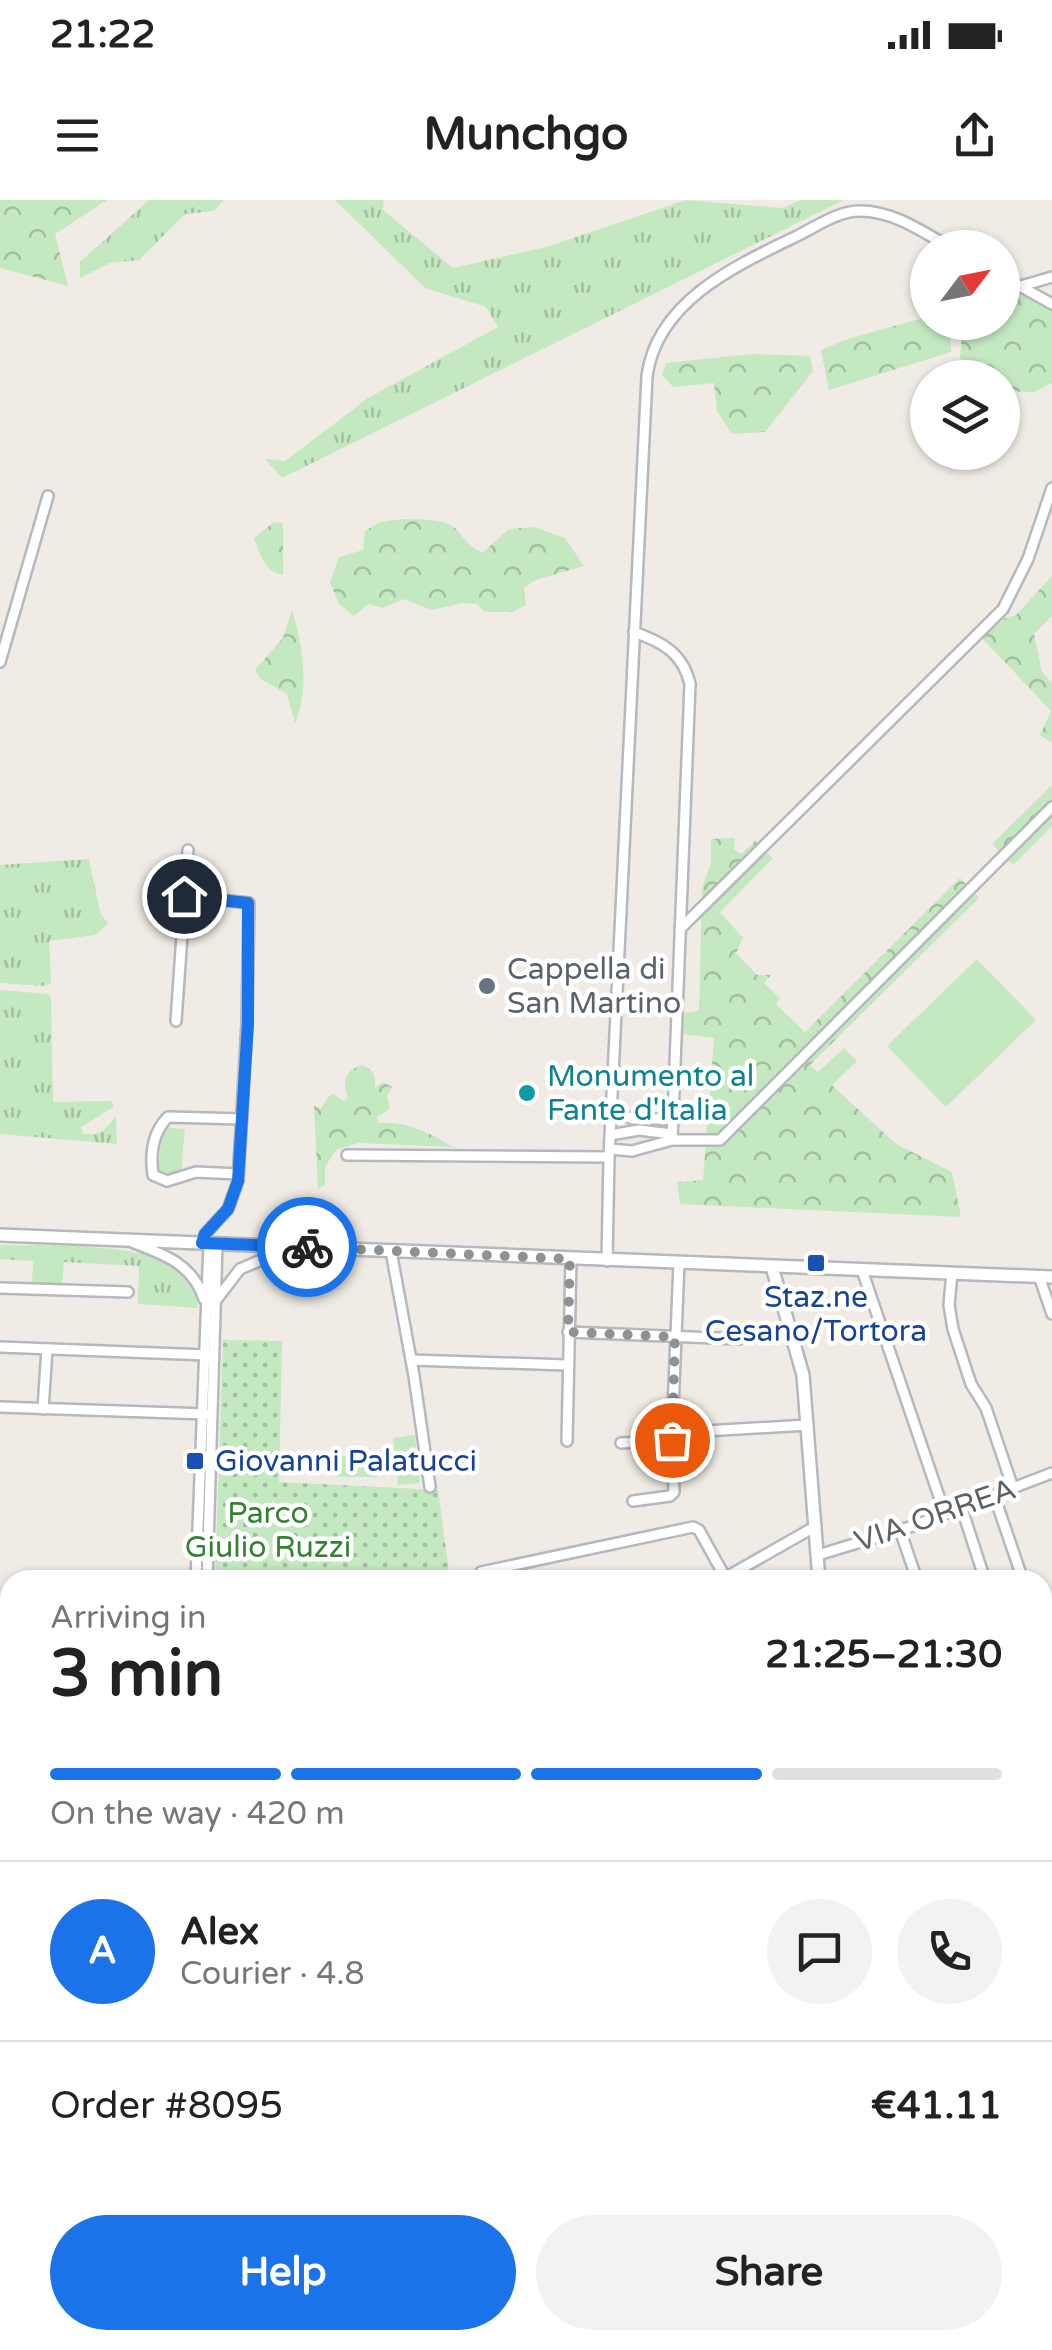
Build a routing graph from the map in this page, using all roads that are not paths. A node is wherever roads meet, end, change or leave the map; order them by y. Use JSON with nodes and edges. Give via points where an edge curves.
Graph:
{"nodes":[{"id":1,"x":918,"y":230,"type":"edge"},
{"id":2,"x":1052,"y":277,"type":"edge"},
{"id":3,"x":1021,"y":286,"type":"joint"},
{"id":4,"x":1052,"y":304,"type":"edge"},
{"id":5,"x":1052,"y":488,"type":"edge"},
{"id":6,"x":48,"y":496,"type":"dead end"},
{"id":7,"x":634,"y":632,"type":"junction"},
{"id":8,"x":0,"y":662,"type":"edge"},
{"id":9,"x":1052,"y":807,"type":"edge"},
{"id":10,"x":188,"y":850,"type":"dead end"},
{"id":11,"x":184,"y":896,"type":"junction"},
{"id":12,"x":680,"y":929,"type":"junction"},
{"id":13,"x":176,"y":1021,"type":"dead end"},
{"id":14,"x":612,"y":1111,"type":"junction"},
{"id":15,"x":673,"y":1118,"type":"junction"},
{"id":16,"x":242,"y":1119,"type":"junction"},
{"id":17,"x":610,"y":1135,"type":"junction"},
{"id":18,"x":672,"y":1137,"type":"junction"},
{"id":19,"x":610,"y":1153,"type":"junction"},
{"id":20,"x":347,"y":1155,"type":"dead end"},
{"id":21,"x":238,"y":1174,"type":"junction"},
{"id":22,"x":0,"y":1235,"type":"edge"},
{"id":23,"x":126,"y":1240,"type":"junction"},
{"id":24,"x":210,"y":1243,"type":"junction"},
{"id":25,"x":292,"y":1247,"type":"junction"},
{"id":26,"x":391,"y":1251,"type":"junction"},
{"id":27,"x":570,"y":1259,"type":"junction"},
{"id":28,"x":607,"y":1260,"type":"junction"},
{"id":29,"x":679,"y":1263,"type":"junction"},
{"id":30,"x":772,"y":1267,"type":"junction"},
{"id":31,"x":862,"y":1270,"type":"junction"},
{"id":32,"x":952,"y":1273,"type":"junction"},
{"id":33,"x":1046,"y":1276,"type":"edge"},
{"id":34,"x":0,"y":1288,"type":"edge"},
{"id":35,"x":128,"y":1292,"type":"dead end"},
{"id":36,"x":212,"y":1304,"type":"junction"},
{"id":37,"x":1052,"y":1314,"type":"edge"},
{"id":38,"x":568,"y":1332,"type":"junction"},
{"id":39,"x":675,"y":1337,"type":"junction"},
{"id":40,"x":739,"y":1339,"type":"dead end"},
{"id":41,"x":0,"y":1347,"type":"edge"},
{"id":42,"x":48,"y":1349,"type":"junction"},
{"id":43,"x":210,"y":1355,"type":"junction"},
{"id":44,"x":411,"y":1360,"type":"junction"},
{"id":45,"x":566,"y":1365,"type":"junction"},
{"id":46,"x":0,"y":1407,"type":"edge"},
{"id":47,"x":43,"y":1409,"type":"junction"},
{"id":48,"x":208,"y":1414,"type":"junction"},
{"id":49,"x":808,"y":1425,"type":"junction"},
{"id":50,"x":704,"y":1432,"type":"dead end"},
{"id":51,"x":672,"y":1440,"type":"junction"},
{"id":52,"x":567,"y":1441,"type":"dead end"},
{"id":53,"x":621,"y":1443,"type":"dead end"},
{"id":54,"x":1052,"y":1475,"type":"edge"},
{"id":55,"x":430,"y":1487,"type":"dead end"},
{"id":56,"x":1012,"y":1488,"type":"junction"},
{"id":57,"x":994,"y":1496,"type":"junction"},
{"id":58,"x":633,"y":1501,"type":"dead end"},
{"id":59,"x":962,"y":1508,"type":"junction"},
{"id":60,"x":945,"y":1514,"type":"junction"},
{"id":61,"x":816,"y":1526,"type":"junction"},
{"id":62,"x":900,"y":1530,"type":"junction"},
{"id":63,"x":818,"y":1554,"type":"junction"},
{"id":64,"x":197,"y":1570,"type":"edge"},
{"id":65,"x":207,"y":1570,"type":"edge"},
{"id":66,"x":505,"y":1570,"type":"edge"},
{"id":67,"x":718,"y":1570,"type":"edge"},
{"id":68,"x":739,"y":1570,"type":"edge"},
{"id":69,"x":819,"y":1570,"type":"edge"},
{"id":70,"x":914,"y":1570,"type":"edge"},
{"id":71,"x":982,"y":1570,"type":"edge"},
{"id":72,"x":1020,"y":1570,"type":"edge"}],
"edges":[{"from":1,"to":7,"type":"street","via":[[892,216],[841,214],[728,270],[666,328],[646,376]]},
{"from":2,"to":3,"type":"street"},
{"from":3,"to":4,"type":"street"},
{"from":5,"to":12,"type":"street","via":[[1003,609]]},
{"from":6,"to":8,"type":"street"},
{"from":7,"to":12,"type":"street","via":[[673,651],[690,684]]},
{"from":7,"to":14,"type":"street"},
{"from":9,"to":18,"type":"street","via":[[720,1140]]},
{"from":10,"to":11,"type":"street"},
{"from":11,"to":13,"type":"street"},
{"from":11,"to":16,"type":"street","via":[[248,903]]},
{"from":12,"to":15,"type":"street"},
{"from":14,"to":15,"type":"street"},
{"from":14,"to":17,"type":"street"},
{"from":15,"to":18,"type":"street"},
{"from":16,"to":21,"type":"street"},
{"from":16,"to":21,"type":"street","via":[[168,1118],[155,1132],[152,1166],[153,1176],[168,1180],[196,1172]]},
{"from":17,"to":18,"type":"street","via":[[638,1130]]},
{"from":17,"to":19,"type":"street"},
{"from":18,"to":19,"type":"street"},
{"from":19,"to":20,"type":"street"},
{"from":19,"to":28,"type":"street"},
{"from":21,"to":24,"type":"street","via":[[233,1200],[205,1234]]},
{"from":22,"to":23,"type":"street"},
{"from":23,"to":24,"type":"street"},
{"from":23,"to":36,"type":"street","via":[[184,1266]]},
{"from":24,"to":25,"type":"street"},
{"from":24,"to":36,"type":"street"},
{"from":25,"to":26,"type":"street"},
{"from":25,"to":36,"type":"street","via":[[240,1269]]},
{"from":26,"to":27,"type":"street"},
{"from":26,"to":44,"type":"street"},
{"from":27,"to":28,"type":"street"},
{"from":27,"to":38,"type":"street"},
{"from":28,"to":29,"type":"street"},
{"from":29,"to":30,"type":"street"},
{"from":29,"to":39,"type":"street"},
{"from":30,"to":31,"type":"street"},
{"from":30,"to":49,"type":"street","via":[[802,1367]]},
{"from":31,"to":32,"type":"street"},
{"from":31,"to":60,"type":"street"},
{"from":32,"to":33,"type":"street"},
{"from":32,"to":56,"type":"street","via":[[953,1328]]},
{"from":33,"to":37,"type":"street"},
{"from":34,"to":35,"type":"street"},
{"from":36,"to":43,"type":"street"},
{"from":38,"to":39,"type":"street"},
{"from":38,"to":45,"type":"street"},
{"from":39,"to":40,"type":"street"},
{"from":39,"to":51,"type":"street"},
{"from":41,"to":42,"type":"street"},
{"from":42,"to":43,"type":"street"},
{"from":42,"to":47,"type":"street"},
{"from":43,"to":48,"type":"street"},
{"from":44,"to":45,"type":"street"},
{"from":44,"to":55,"type":"street"},
{"from":45,"to":52,"type":"street"},
{"from":46,"to":47,"type":"street"},
{"from":47,"to":48,"type":"street"},
{"from":48,"to":64,"type":"street"},
{"from":48,"to":65,"type":"street"},
{"from":49,"to":50,"type":"street"},
{"from":49,"to":61,"type":"street"},
{"from":51,"to":53,"type":"street"},
{"from":51,"to":58,"type":"street","via":[[674,1494]]},
{"from":54,"to":56,"type":"street","name":"VIA ORREA"},
{"from":56,"to":57,"type":"street","name":"VIA ORREA"},
{"from":57,"to":59,"type":"street","name":"VIA ORREA"},
{"from":57,"to":72,"type":"street"},
{"from":59,"to":60,"type":"street","name":"VIA ORREA"},
{"from":59,"to":71,"type":"street"},
{"from":60,"to":62,"type":"street","name":"VIA ORREA"},
{"from":61,"to":63,"type":"street"},
{"from":61,"to":68,"type":"street"},
{"from":62,"to":63,"type":"street","name":"VIA ORREA"},
{"from":62,"to":70,"type":"street"},
{"from":63,"to":69,"type":"street"},
{"from":66,"to":67,"type":"street","via":[[693,1527]]}]}
